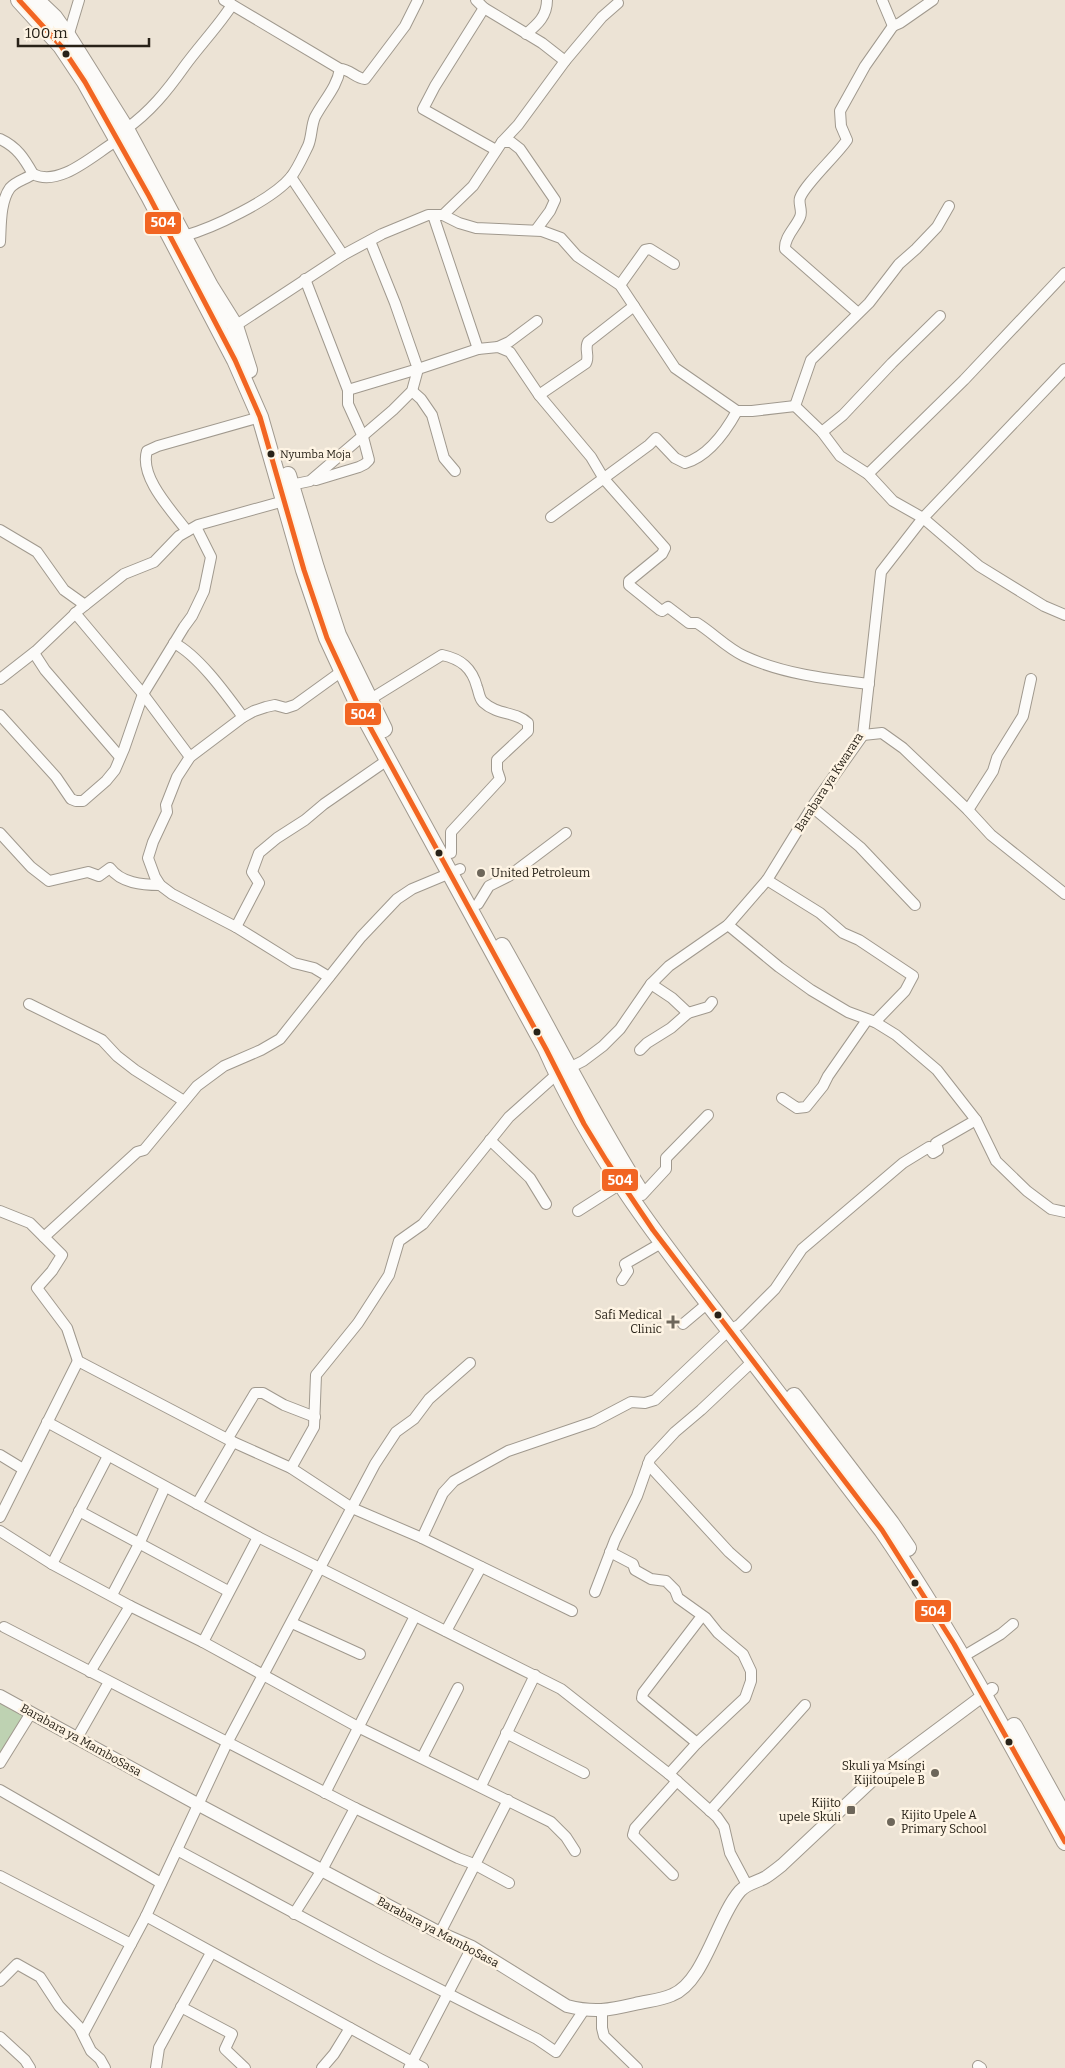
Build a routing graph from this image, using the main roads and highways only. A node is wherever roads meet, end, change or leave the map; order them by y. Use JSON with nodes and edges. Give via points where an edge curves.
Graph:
{"nodes":[{"id":1,"x":20,"y":0,"type":"edge"},
{"id":2,"x":36,"y":0,"type":"edge"},
{"id":3,"x":65,"y":42,"type":"junction"},
{"id":4,"x":122,"y":135,"type":"junction"},
{"id":5,"x":285,"y":491,"type":"junction"},
{"id":6,"x":455,"y":871,"type":"junction"},
{"id":7,"x":564,"y":1071,"type":"junction"},
{"id":8,"x":611,"y":1156,"type":"junction"},
{"id":9,"x":734,"y":1328,"type":"junction"},
{"id":10,"x":988,"y":1693,"type":"junction"},
{"id":11,"x":1065,"y":1818,"type":"edge"},
{"id":12,"x":1065,"y":1842,"type":"edge"}],
"edges":[{"from":1,"to":3,"type":"main road"},
{"from":2,"to":3,"type":"main road","via":[[54,17]]},
{"from":3,"to":4,"type":"main road"},
{"from":4,"to":5,"type":"main road","via":[[217,324],[260,418]]},
{"from":4,"to":5,"type":"main road","via":[[235,326],[281,454]]},
{"from":5,"to":6,"type":"main road","via":[[338,635],[369,700],[452,853]]},
{"from":5,"to":6,"type":"main road","via":[[304,570],[342,670],[359,707]]},
{"from":6,"to":7,"type":"main road","via":[[478,904]]},
{"from":6,"to":7,"type":"main road","via":[[546,1050]]},
{"from":7,"to":8,"type":"main road","via":[[603,1132]]},
{"from":8,"to":9,"type":"main road","via":[[642,1195]]},
{"from":8,"to":9,"type":"main road","via":[[622,1184],[663,1242],[708,1303]]},
{"from":9,"to":10,"type":"main road","via":[[753,1361],[886,1536]]},
{"from":9,"to":10,"type":"main road","via":[[891,1523],[920,1567]]},
{"from":10,"to":11,"type":"main road"},
{"from":10,"to":12,"type":"main road"}]}
